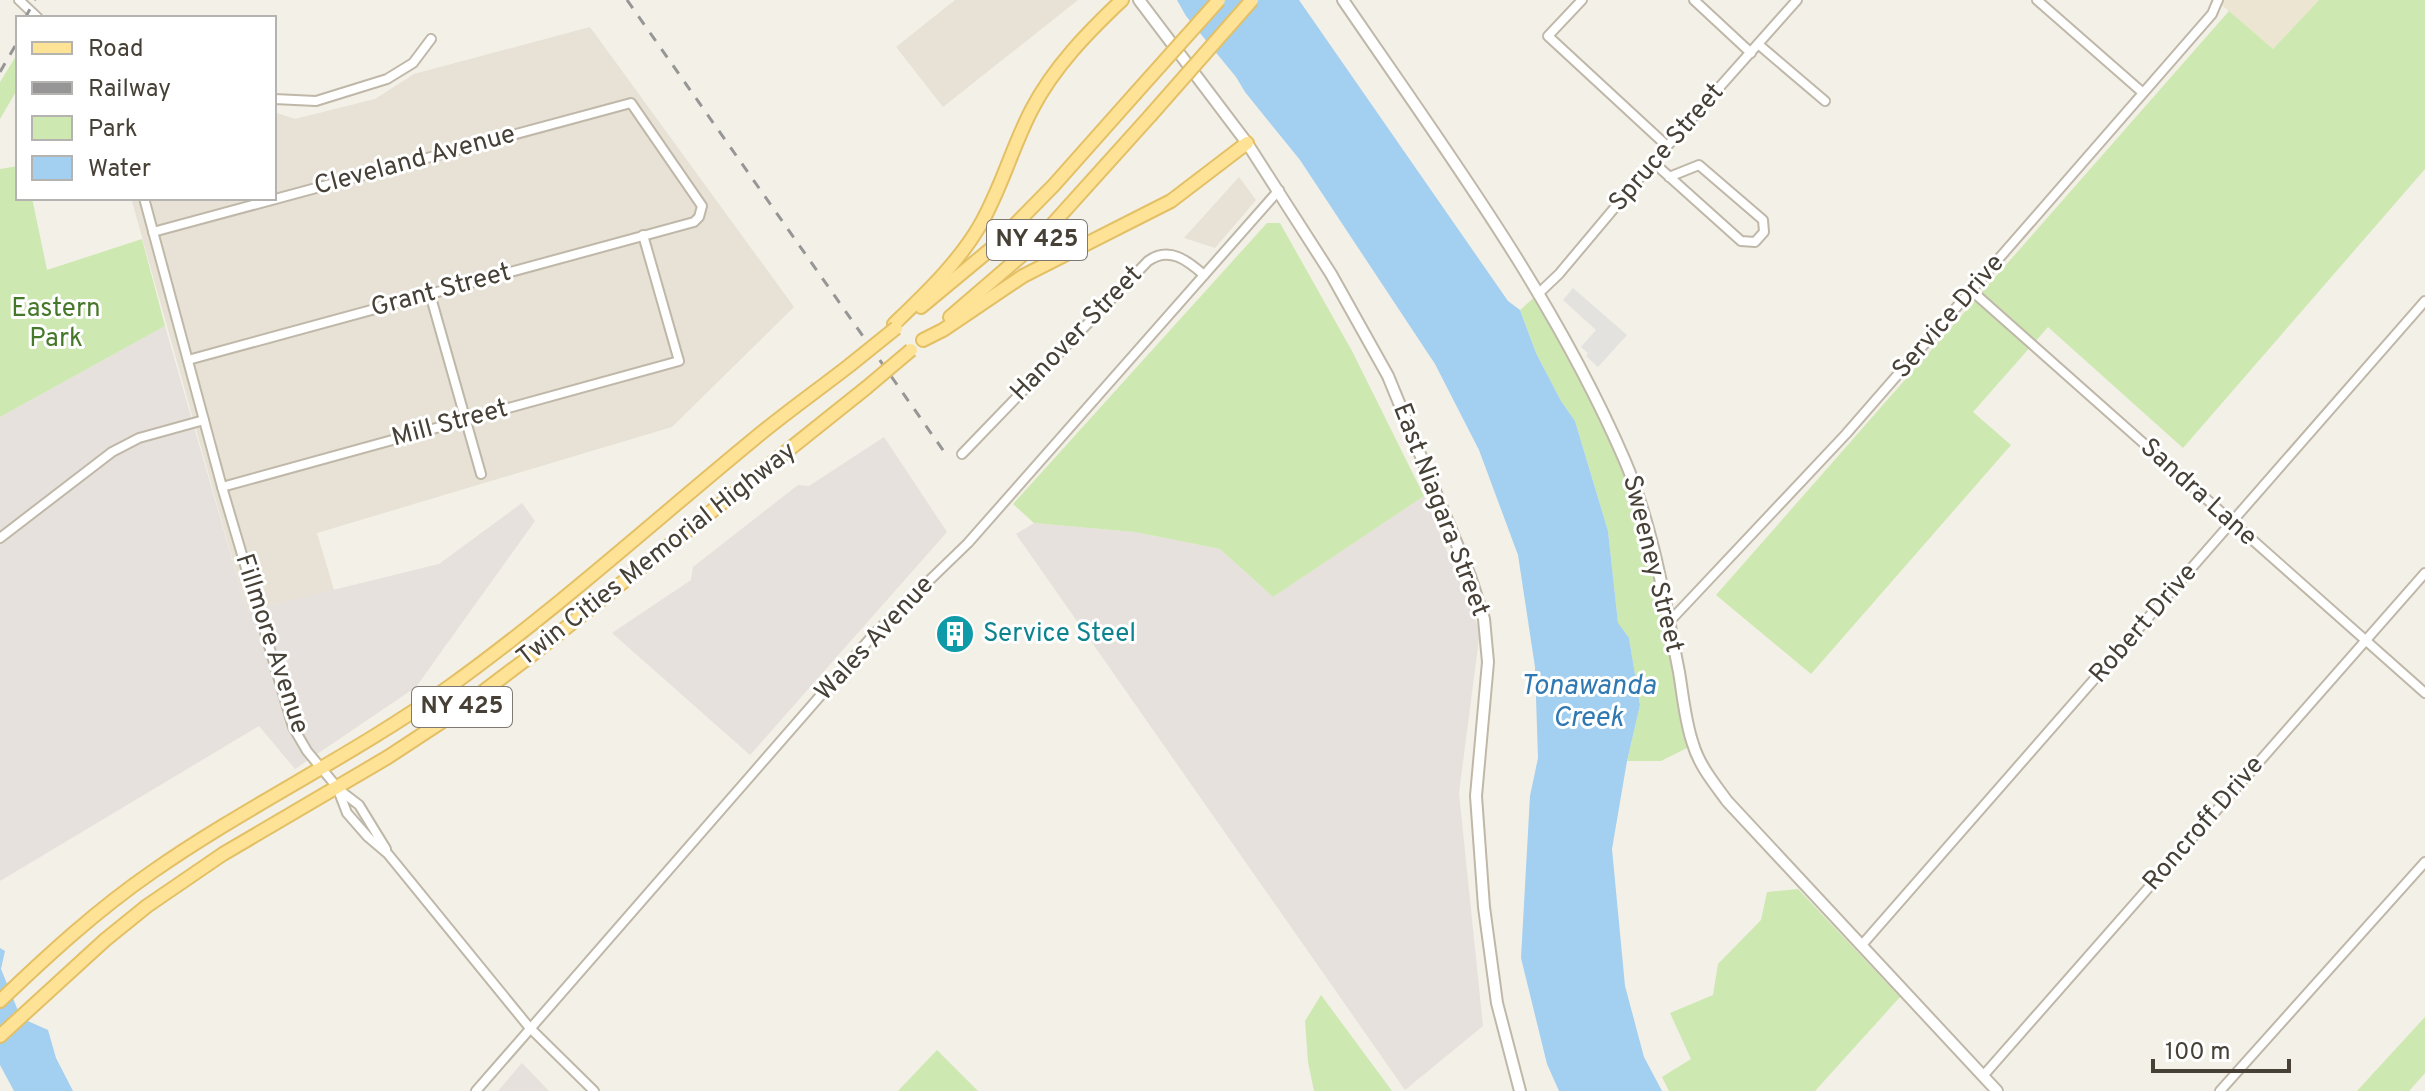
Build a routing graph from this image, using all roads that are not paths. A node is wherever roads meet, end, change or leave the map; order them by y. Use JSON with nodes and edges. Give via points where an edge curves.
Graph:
{"nodes":[{"id":1,"x":19,"y":0,"type":"edge"},
{"id":2,"x":1122,"y":0,"type":"edge"},
{"id":3,"x":1139,"y":0,"type":"edge"},
{"id":4,"x":1219,"y":0,"type":"edge"},
{"id":5,"x":1252,"y":0,"type":"edge"},
{"id":6,"x":1343,"y":0,"type":"edge"},
{"id":7,"x":1582,"y":0,"type":"edge"},
{"id":8,"x":1694,"y":0,"type":"edge"},
{"id":9,"x":1797,"y":0,"type":"edge"},
{"id":10,"x":2037,"y":0,"type":"edge"},
{"id":11,"x":2218,"y":1,"type":"edge"},
{"id":12,"x":36,"y":16,"type":"edge"},
{"id":13,"x":431,"y":39,"type":"dead end"},
{"id":14,"x":1758,"y":44,"type":"junction"},
{"id":15,"x":1751,"y":53,"type":"junction"},
{"id":16,"x":2142,"y":92,"type":"junction"},
{"id":17,"x":276,"y":99,"type":"edge"},
{"id":18,"x":1825,"y":101,"type":"dead end"},
{"id":19,"x":1247,"y":143,"type":"junction"},
{"id":20,"x":1667,"y":146,"type":"junction"},
{"id":21,"x":1653,"y":162,"type":"junction"},
{"id":22,"x":1669,"y":177,"type":"junction"},
{"id":23,"x":1279,"y":190,"type":"junction"},
{"id":24,"x":276,"y":199,"type":"edge"},
{"id":25,"x":145,"y":200,"type":"edge"},
{"id":26,"x":272,"y":200,"type":"edge"},
{"id":27,"x":694,"y":222,"type":"joint"},
{"id":28,"x":153,"y":232,"type":"junction"},
{"id":29,"x":643,"y":235,"type":"junction"},
{"id":30,"x":1204,"y":275,"type":"junction"},
{"id":31,"x":1972,"y":291,"type":"junction"},
{"id":32,"x":430,"y":294,"type":"junction"},
{"id":33,"x":1538,"y":294,"type":"junction"},
{"id":34,"x":2425,"y":301,"type":"edge"},
{"id":35,"x":895,"y":326,"type":"junction"},
{"id":36,"x":923,"y":340,"type":"junction"},
{"id":37,"x":188,"y":360,"type":"junction"},
{"id":38,"x":204,"y":420,"type":"junction"},
{"id":39,"x":465,"y":420,"type":"junction"},
{"id":40,"x":962,"y":454,"type":"dead end"},
{"id":41,"x":481,"y":474,"type":"dead end"},
{"id":42,"x":222,"y":487,"type":"junction"},
{"id":43,"x":2232,"y":525,"type":"junction"},
{"id":44,"x":0,"y":538,"type":"edge"},
{"id":45,"x":2425,"y":573,"type":"edge"},
{"id":46,"x":1669,"y":622,"type":"junction"},
{"id":47,"x":2365,"y":641,"type":"junction"},
{"id":48,"x":2425,"y":693,"type":"edge"},
{"id":49,"x":321,"y":768,"type":"junction"},
{"id":50,"x":337,"y":787,"type":"junction"},
{"id":51,"x":388,"y":854,"type":"junction"},
{"id":52,"x":2425,"y":862,"type":"edge"},
{"id":53,"x":1861,"y":946,"type":"junction"},
{"id":54,"x":0,"y":1001,"type":"edge"},
{"id":55,"x":529,"y":1027,"type":"junction"},
{"id":56,"x":0,"y":1036,"type":"edge"},
{"id":57,"x":1983,"y":1076,"type":"junction"},
{"id":58,"x":476,"y":1091,"type":"edge"},
{"id":59,"x":594,"y":1091,"type":"edge"},
{"id":60,"x":1520,"y":1091,"type":"edge"},
{"id":61,"x":1997,"y":1091,"type":"edge"},
{"id":62,"x":2220,"y":1091,"type":"edge"}],
"edges":[{"from":1,"to":12,"type":"street"},
{"from":2,"to":35,"type":"main road","via":[[1076,46],[1042,91],[990,207],[967,245]]},
{"from":3,"to":19,"type":"street","name":"East Niagara Street"},
{"from":4,"to":35,"type":"main road","number":"NY 425","bridge":true,"via":[[992,248]]},
{"from":5,"to":36,"type":"main road","name":"Twin Cities Memorial Highway","number":"NY 425","bridge":true,"via":[[1021,256]]},
{"from":6,"to":33,"type":"street","name":"Sweeney Street"},
{"from":7,"to":20,"type":"street","via":[[1548,36]]},
{"from":8,"to":15,"type":"street"},
{"from":9,"to":14,"type":"street","name":"Spruce Street"},
{"from":10,"to":16,"type":"street"},
{"from":11,"to":16,"type":"street","name":"Service Drive"},
{"from":13,"to":17,"type":"street","via":[[413,63],[387,79],[316,101]]},
{"from":14,"to":15,"type":"street","name":"Spruce Street"},
{"from":14,"to":18,"type":"street"},
{"from":15,"to":20,"type":"street","name":"Spruce Street"},
{"from":16,"to":31,"type":"street","name":"Service Drive"},
{"from":19,"to":23,"type":"street","name":"East Niagara Street"},
{"from":19,"to":36,"type":"main road","via":[[1171,201],[1023,276]]},
{"from":20,"to":21,"type":"street","name":"Spruce Street"},
{"from":21,"to":22,"type":"street"},
{"from":21,"to":33,"type":"street","name":"Spruce Street"},
{"from":22,"to":22,"type":"street","via":[[1741,241],[1755,242],[1764,232],[1763,220],[1699,165]]},
{"from":23,"to":30,"type":"street","name":"Wales Avenue"},
{"from":23,"to":60,"type":"street","name":"East Niagara Street","via":[[1388,376],[1484,619],[1487,684],[1477,825],[1492,980]]},
{"from":24,"to":27,"type":"street","name":"Cleveland Avenue","via":[[631,103],[701,200],[702,212]]},
{"from":25,"to":28,"type":"street","name":"Fillmore Avenue"},
{"from":26,"to":28,"type":"street","name":"Cleveland Avenue"},
{"from":27,"to":29,"type":"street","name":"Grant Street"},
{"from":28,"to":37,"type":"street","name":"Fillmore Avenue"},
{"from":29,"to":32,"type":"street","name":"Grant Street"},
{"from":29,"to":39,"type":"street","name":"Mill Street","via":[[679,361]]},
{"from":30,"to":40,"type":"street","name":"Hanover Street","via":[[1172,254],[1156,255]]},
{"from":30,"to":55,"type":"street","name":"Wales Avenue","via":[[968,543],[875,633]]},
{"from":31,"to":43,"type":"street","name":"Sandra Lane"},
{"from":31,"to":46,"type":"street","name":"Service Drive"},
{"from":32,"to":37,"type":"street","name":"Grant Street"},
{"from":32,"to":39,"type":"street"},
{"from":33,"to":46,"type":"street","name":"Sweeney Street","via":[[1625,462]]},
{"from":34,"to":43,"type":"street","name":"Robert Drive"},
{"from":35,"to":49,"type":"main road","name":"Twin Cities Memorial Highway","number":"NY 425","bridge":true,"via":[[514,639],[410,715]]},
{"from":36,"to":50,"type":"main road","name":"Twin Cities Memorial Highway","number":"NY 425","bridge":true,"via":[[533,654],[455,713]]},
{"from":37,"to":38,"type":"street","name":"Fillmore Avenue"},
{"from":38,"to":42,"type":"street","name":"Fillmore Avenue"},
{"from":38,"to":44,"type":"street","via":[[125,444]]},
{"from":39,"to":41,"type":"street"},
{"from":39,"to":42,"type":"street","name":"Mill Street"},
{"from":42,"to":49,"type":"street","name":"Fillmore Avenue","via":[[293,727]]},
{"from":43,"to":47,"type":"street","name":"Sandra Lane"},
{"from":43,"to":53,"type":"street","name":"Robert Drive"},
{"from":45,"to":47,"type":"street","name":"Roncroff Drive"},
{"from":46,"to":53,"type":"street","name":"Sweeney Street","via":[[1693,745],[1707,774]]},
{"from":47,"to":48,"type":"street","name":"Sandra Lane"},
{"from":47,"to":57,"type":"street","name":"Roncroff Drive"},
{"from":49,"to":50,"type":"street","name":"Fillmore Avenue"},
{"from":49,"to":54,"type":"main road","name":"Twin Cities Memorial Highway","number":"NY 425","via":[[118,896]]},
{"from":50,"to":51,"type":"street","via":[[359,805]]},
{"from":50,"to":51,"type":"street","name":"Fillmore Avenue","via":[[347,813]]},
{"from":50,"to":56,"type":"main road","name":"Twin Cities Memorial Highway","number":"NY 425","via":[[147,906]]},
{"from":51,"to":55,"type":"street","name":"Fillmore Avenue"},
{"from":52,"to":62,"type":"street"},
{"from":53,"to":57,"type":"street","name":"Sweeney Street"},
{"from":55,"to":58,"type":"street","name":"Wales Avenue"},
{"from":55,"to":59,"type":"street","name":"Fillmore Avenue"},
{"from":57,"to":61,"type":"street","name":"Sweeney Street"}]}
